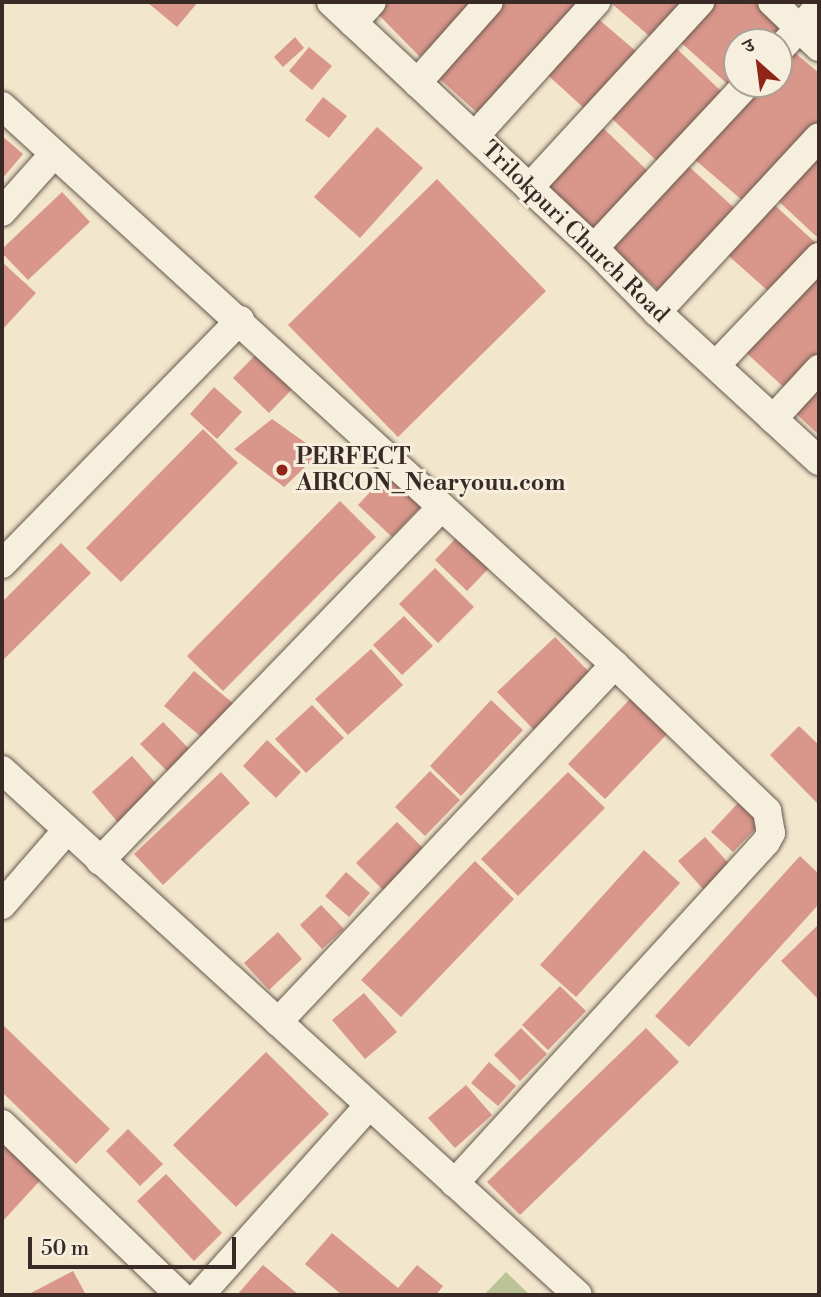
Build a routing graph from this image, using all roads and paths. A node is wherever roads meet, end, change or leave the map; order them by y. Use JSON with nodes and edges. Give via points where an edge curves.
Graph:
{"nodes":[{"id":1,"x":331,"y":2,"type":"edge"},
{"id":2,"x":372,"y":2,"type":"edge"},
{"id":3,"x":489,"y":2,"type":"edge"},
{"id":4,"x":596,"y":2,"type":"edge"},
{"id":5,"x":700,"y":2,"type":"edge"},
{"id":6,"x":772,"y":2,"type":"edge"},
{"id":7,"x":819,"y":8,"type":"edge"},
{"id":8,"x":353,"y":23,"type":"junction"},
{"id":9,"x":810,"y":37,"type":"edge"},
{"id":10,"x":793,"y":44,"type":"edge"},
{"id":11,"x":417,"y":83,"type":"junction"},
{"id":12,"x":734,"y":98,"type":"edge"},
{"id":13,"x":2,"y":106,"type":"edge"},
{"id":14,"x":475,"y":135,"type":"junction"},
{"id":15,"x":819,"y":137,"type":"edge"},
{"id":16,"x":53,"y":155,"type":"junction"},
{"id":17,"x":529,"y":188,"type":"junction"},
{"id":18,"x":2,"y":212,"type":"edge"},
{"id":19,"x":594,"y":248,"type":"junction"},
{"id":20,"x":819,"y":257,"type":"edge"},
{"id":21,"x":657,"y":312,"type":"junction"},
{"id":22,"x":240,"y":320,"type":"junction"},
{"id":23,"x":716,"y":365,"type":"junction"},
{"id":24,"x":819,"y":369,"type":"edge"},
{"id":25,"x":772,"y":419,"type":"junction"},
{"id":26,"x":819,"y":461,"type":"edge"},
{"id":27,"x":442,"y":506,"type":"junction"},
{"id":28,"x":2,"y":564,"type":"edge"},
{"id":29,"x":615,"y":666,"type":"junction"},
{"id":30,"x":4,"y":778,"type":"edge"},
{"id":31,"x":67,"y":830,"type":"junction"},
{"id":32,"x":100,"y":860,"type":"junction"},
{"id":33,"x":2,"y":905,"type":"edge"},
{"id":34,"x":278,"y":1022,"type":"junction"},
{"id":35,"x":369,"y":1105,"type":"junction"},
{"id":36,"x":2,"y":1124,"type":"edge"},
{"id":37,"x":454,"y":1183,"type":"junction"},
{"id":38,"x":180,"y":1295,"type":"edge"},
{"id":39,"x":200,"y":1295,"type":"edge"},
{"id":40,"x":578,"y":1295,"type":"edge"}],
"edges":[{"from":1,"to":8,"type":"street","name":"Trilokpuri Church Road"},
{"from":2,"to":8,"type":"street"},
{"from":3,"to":11,"type":"street"},
{"from":4,"to":14,"type":"street"},
{"from":5,"to":17,"type":"street"},
{"from":6,"to":9,"type":"street"},
{"from":7,"to":9,"type":"street"},
{"from":8,"to":11,"type":"street","name":"Trilokpuri Church Road"},
{"from":9,"to":10,"type":"street"},
{"from":11,"to":14,"type":"street","name":"Trilokpuri Church Road"},
{"from":12,"to":19,"type":"street"},
{"from":13,"to":16,"type":"street"},
{"from":14,"to":17,"type":"street","name":"Trilokpuri Church Road"},
{"from":15,"to":21,"type":"street"},
{"from":16,"to":18,"type":"street"},
{"from":16,"to":22,"type":"street"},
{"from":17,"to":19,"type":"street","name":"Trilokpuri Church Road"},
{"from":19,"to":21,"type":"street","name":"Trilokpuri Church Road"},
{"from":20,"to":23,"type":"street"},
{"from":21,"to":23,"type":"street","name":"Trilokpuri Church Road"},
{"from":22,"to":27,"type":"street"},
{"from":22,"to":28,"type":"street"},
{"from":23,"to":25,"type":"street","name":"Trilokpuri Church Road"},
{"from":24,"to":25,"type":"street"},
{"from":25,"to":26,"type":"street","name":"Trilokpuri Church Road"},
{"from":27,"to":29,"type":"street"},
{"from":27,"to":32,"type":"street"},
{"from":29,"to":34,"type":"street"},
{"from":29,"to":37,"type":"street","via":[[767,811],[771,833]]},
{"from":30,"to":31,"type":"street"},
{"from":31,"to":32,"type":"street"},
{"from":31,"to":33,"type":"street"},
{"from":32,"to":34,"type":"street"},
{"from":34,"to":35,"type":"street"},
{"from":35,"to":37,"type":"street"},
{"from":35,"to":39,"type":"street"},
{"from":36,"to":38,"type":"street"},
{"from":37,"to":40,"type":"street"}]}
